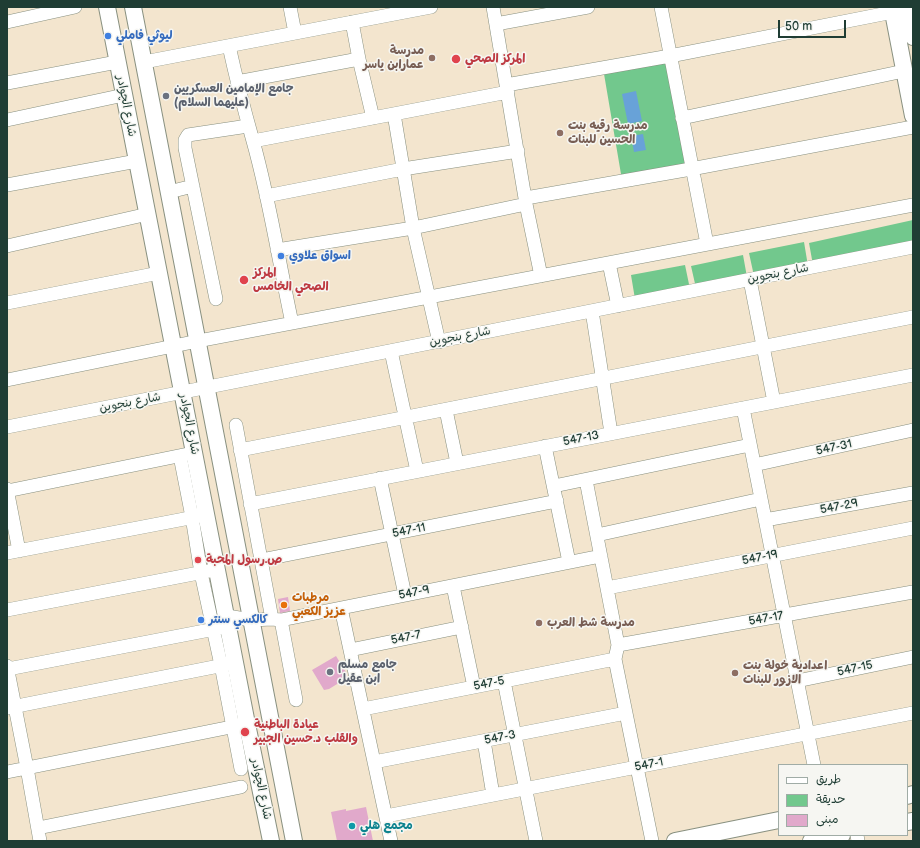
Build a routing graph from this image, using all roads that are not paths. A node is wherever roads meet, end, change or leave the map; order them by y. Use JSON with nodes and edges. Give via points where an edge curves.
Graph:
{"nodes":[{"id":1,"x":75,"y":7,"type":"edge"},
{"id":2,"x":107,"y":7,"type":"edge"},
{"id":3,"x":133,"y":7,"type":"edge"},
{"id":4,"x":290,"y":7,"type":"edge"},
{"id":5,"x":431,"y":7,"type":"edge"},
{"id":6,"x":493,"y":7,"type":"edge"},
{"id":7,"x":588,"y":7,"type":"edge"},
{"id":8,"x":661,"y":7,"type":"edge"},
{"id":9,"x":897,"y":9,"type":"edge"},
{"id":10,"x":7,"y":22,"type":"edge"},
{"id":11,"x":352,"y":22,"type":"junction"},
{"id":12,"x":496,"y":24,"type":"junction"},
{"id":13,"x":295,"y":33,"type":"junction"},
{"id":14,"x":913,"y":37,"type":"edge"},
{"id":15,"x":229,"y":46,"type":"junction"},
{"id":16,"x":670,"y":56,"type":"junction"},
{"id":17,"x":359,"y":59,"type":"junction"},
{"id":18,"x":118,"y":62,"type":"junction"},
{"id":19,"x":144,"y":62,"type":"junction"},
{"id":20,"x":904,"y":71,"type":"junction"},
{"id":21,"x":237,"y":82,"type":"junction"},
{"id":22,"x":7,"y":83,"type":"edge"},
{"id":23,"x":507,"y":88,"type":"junction"},
{"id":24,"x":124,"y":95,"type":"junction"},
{"id":25,"x":394,"y":114,"type":"junction"},
{"id":26,"x":913,"y":116,"type":"edge"},
{"id":27,"x":373,"y":118,"type":"junction"},
{"id":28,"x":682,"y":118,"type":"junction"},
{"id":29,"x":7,"y":120,"type":"edge"},
{"id":30,"x":248,"y":126,"type":"junction"},
{"id":31,"x":913,"y":127,"type":"edge"},
{"id":32,"x":253,"y":141,"type":"junction"},
{"id":33,"x":518,"y":151,"type":"junction"},
{"id":34,"x":137,"y":161,"type":"junction"},
{"id":35,"x":403,"y":169,"type":"junction"},
{"id":36,"x":691,"y":169,"type":"junction"},
{"id":37,"x":7,"y":185,"type":"edge"},
{"id":38,"x":192,"y":186,"type":"junction"},
{"id":39,"x":169,"y":192,"type":"junction"},
{"id":40,"x":266,"y":196,"type":"junction"},
{"id":41,"x":526,"y":201,"type":"junction"},
{"id":42,"x":913,"y":205,"type":"edge"},
{"id":43,"x":148,"y":214,"type":"junction"},
{"id":44,"x":413,"y":228,"type":"junction"},
{"id":45,"x":707,"y":244,"type":"junction"},
{"id":46,"x":7,"y":246,"type":"edge"},
{"id":47,"x":913,"y":247,"type":"edge"},
{"id":48,"x":277,"y":250,"type":"junction"},
{"id":49,"x":609,"y":263,"type":"junction"},
{"id":50,"x":159,"y":273,"type":"junction"},
{"id":51,"x":541,"y":276,"type":"junction"},
{"id":52,"x":750,"y":280,"type":"junction"},
{"id":53,"x":430,"y":297,"type":"junction"},
{"id":54,"x":216,"y":299,"type":"dead end"},
{"id":55,"x":7,"y":303,"type":"edge"},
{"id":56,"x":618,"y":306,"type":"junction"},
{"id":57,"x":592,"y":311,"type":"junction"},
{"id":58,"x":913,"y":318,"type":"edge"},
{"id":59,"x":292,"y":323,"type":"junction"},
{"id":60,"x":198,"y":341,"type":"junction"},
{"id":61,"x":439,"y":342,"type":"junction"},
{"id":62,"x":173,"y":346,"type":"junction"},
{"id":63,"x":762,"y":347,"type":"junction"},
{"id":64,"x":391,"y":351,"type":"junction"},
{"id":65,"x":913,"y":375,"type":"edge"},
{"id":66,"x":603,"y":379,"type":"junction"},
{"id":67,"x":7,"y":380,"type":"edge"},
{"id":68,"x":206,"y":388,"type":"junction"},
{"id":69,"x":183,"y":392,"type":"junction"},
{"id":70,"x":774,"y":402,"type":"junction"},
{"id":71,"x":743,"y":408,"type":"junction"},
{"id":72,"x":446,"y":410,"type":"junction"},
{"id":73,"x":405,"y":418,"type":"junction"},
{"id":74,"x":236,"y":425,"type":"dead end"},
{"id":75,"x":7,"y":426,"type":"edge"},
{"id":76,"x":913,"y":430,"type":"edge"},
{"id":77,"x":611,"y":433,"type":"junction"},
{"id":78,"x":750,"y":445,"type":"junction"},
{"id":79,"x":545,"y":446,"type":"junction"},
{"id":80,"x":240,"y":450,"type":"junction"},
{"id":81,"x":187,"y":454,"type":"junction"},
{"id":82,"x":458,"y":463,"type":"junction"},
{"id":83,"x":754,"y":465,"type":"junction"},
{"id":84,"x":416,"y":471,"type":"junction"},
{"id":85,"x":380,"y":478,"type":"junction"},
{"id":86,"x":586,"y":480,"type":"junction"},
{"id":87,"x":554,"y":486,"type":"junction"},
{"id":88,"x":7,"y":490,"type":"edge"},
{"id":89,"x":913,"y":493,"type":"edge"},
{"id":90,"x":761,"y":499,"type":"junction"},
{"id":91,"x":557,"y":501,"type":"junction"},
{"id":92,"x":250,"y":504,"type":"junction"},
{"id":93,"x":199,"y":516,"type":"junction"},
{"id":94,"x":765,"y":520,"type":"junction"},
{"id":95,"x":913,"y":528,"type":"edge"},
{"id":96,"x":393,"y":534,"type":"junction"},
{"id":97,"x":597,"y":535,"type":"junction"},
{"id":98,"x":13,"y":552,"type":"edge"},
{"id":99,"x":601,"y":556,"type":"junction"},
{"id":100,"x":772,"y":556,"type":"junction"},
{"id":101,"x":261,"y":560,"type":"junction"},
{"id":102,"x":569,"y":562,"type":"junction"},
{"id":103,"x":218,"y":570,"type":"junction"},
{"id":104,"x":201,"y":573,"type":"junction"},
{"id":105,"x":453,"y":586,"type":"junction"},
{"id":106,"x":607,"y":588,"type":"junction"},
{"id":107,"x":913,"y":592,"type":"edge"},
{"id":108,"x":405,"y":595,"type":"junction"},
{"id":109,"x":342,"y":608,"type":"junction"},
{"id":110,"x":7,"y":610,"type":"edge"},
{"id":111,"x":784,"y":615,"type":"junction"},
{"id":112,"x":251,"y":620,"type":"junction"},
{"id":113,"x":276,"y":620,"type":"junction"},
{"id":114,"x":228,"y":621,"type":"junction"},
{"id":115,"x":462,"y":627,"type":"junction"},
{"id":116,"x":212,"y":629,"type":"junction"},
{"id":117,"x":618,"y":645,"type":"junction"},
{"id":118,"x":350,"y":650,"type":"junction"},
{"id":119,"x":913,"y":657,"type":"edge"},
{"id":120,"x":615,"y":659,"type":"junction"},
{"id":121,"x":228,"y":664,"type":"junction"},
{"id":122,"x":7,"y":668,"type":"edge"},
{"id":123,"x":504,"y":681,"type":"junction"},
{"id":124,"x":797,"y":681,"type":"junction"},
{"id":125,"x":474,"y":687,"type":"junction"},
{"id":126,"x":296,"y":700,"type":"dead end"},
{"id":127,"x":11,"y":708,"type":"edge"},
{"id":128,"x":363,"y":709,"type":"junction"},
{"id":129,"x":626,"y":713,"type":"junction"},
{"id":130,"x":913,"y":713,"type":"edge"},
{"id":131,"x":240,"y":726,"type":"junction"},
{"id":132,"x":808,"y":734,"type":"junction"},
{"id":133,"x":515,"y":735,"type":"junction"},
{"id":134,"x":484,"y":741,"type":"junction"},
{"id":135,"x":374,"y":762,"type":"junction"},
{"id":136,"x":814,"y":764,"type":"edge"},
{"id":137,"x":637,"y":767,"type":"junction"},
{"id":138,"x":27,"y":768,"type":"junction"},
{"id":139,"x":241,"y":769,"type":"dead end"},
{"id":140,"x":7,"y":772,"type":"edge"},
{"id":141,"x":241,"y":787,"type":"dead end"},
{"id":142,"x":526,"y":789,"type":"junction"},
{"id":143,"x":493,"y":795,"type":"junction"},
{"id":144,"x":386,"y":816,"type":"junction"},
{"id":145,"x":778,"y":820,"type":"edge"},
{"id":146,"x":39,"y":835,"type":"edge"},
{"id":147,"x":837,"y":836,"type":"edge"},
{"id":148,"x":717,"y":837,"type":"edge"},
{"id":149,"x":272,"y":841,"type":"edge"},
{"id":150,"x":294,"y":841,"type":"edge"},
{"id":151,"x":391,"y":841,"type":"edge"},
{"id":152,"x":536,"y":841,"type":"edge"},
{"id":153,"x":652,"y":841,"type":"edge"},
{"id":154,"x":676,"y":841,"type":"edge"},
{"id":155,"x":811,"y":841,"type":"edge"}],
"edges":[{"from":1,"to":10,"type":"street"},
{"from":2,"to":18,"type":"main road","name":"شارع الچوادر"},
{"from":3,"to":19,"type":"main road","name":"شارع الچوادر"},
{"from":4,"to":13,"type":"street"},
{"from":5,"to":11,"type":"street"},
{"from":6,"to":12,"type":"street"},
{"from":7,"to":12,"type":"street"},
{"from":8,"to":16,"type":"street"},
{"from":9,"to":14,"type":"main road"},
{"from":9,"to":16,"type":"street"},
{"from":9,"to":20,"type":"main road"},
{"from":11,"to":13,"type":"street"},
{"from":11,"to":17,"type":"street"},
{"from":12,"to":23,"type":"street"},
{"from":13,"to":15,"type":"street"},
{"from":15,"to":19,"type":"street"},
{"from":15,"to":21,"type":"street"},
{"from":16,"to":23,"type":"street"},
{"from":16,"to":28,"type":"street"},
{"from":17,"to":21,"type":"street"},
{"from":17,"to":27,"type":"street"},
{"from":18,"to":22,"type":"street"},
{"from":18,"to":24,"type":"main road","name":"شارع الچوادر"},
{"from":19,"to":39,"type":"main road","name":"شارع الچوادر"},
{"from":20,"to":26,"type":"main road"},
{"from":20,"to":28,"type":"street"},
{"from":21,"to":30,"type":"street"},
{"from":23,"to":25,"type":"street"},
{"from":23,"to":33,"type":"street"},
{"from":24,"to":29,"type":"street"},
{"from":24,"to":34,"type":"main road","name":"شارع الچوادر"},
{"from":25,"to":27,"type":"street"},
{"from":25,"to":35,"type":"street"},
{"from":27,"to":32,"type":"street"},
{"from":28,"to":36,"type":"street"},
{"from":30,"to":32,"type":"street"},
{"from":30,"to":38,"type":"street","via":[[188,135],[185,148]]},
{"from":31,"to":36,"type":"street"},
{"from":32,"to":40,"type":"street"},
{"from":33,"to":35,"type":"street"},
{"from":33,"to":41,"type":"street"},
{"from":34,"to":37,"type":"street"},
{"from":34,"to":43,"type":"main road","name":"شارع الچوادر"},
{"from":35,"to":40,"type":"street"},
{"from":35,"to":44,"type":"street"},
{"from":36,"to":41,"type":"street"},
{"from":36,"to":45,"type":"street"},
{"from":38,"to":39,"type":"street"},
{"from":38,"to":54,"type":"street"},
{"from":39,"to":60,"type":"main road","name":"شارع الچوادر"},
{"from":40,"to":48,"type":"street"},
{"from":41,"to":44,"type":"street"},
{"from":41,"to":51,"type":"street"},
{"from":42,"to":45,"type":"street"},
{"from":43,"to":46,"type":"street"},
{"from":43,"to":50,"type":"main road","name":"شارع الچوادر"},
{"from":44,"to":48,"type":"street"},
{"from":44,"to":53,"type":"street"},
{"from":45,"to":49,"type":"street"},
{"from":47,"to":52,"type":"street","name":"شارع بنجوين"},
{"from":48,"to":59,"type":"street"},
{"from":49,"to":51,"type":"street"},
{"from":49,"to":56,"type":"street"},
{"from":50,"to":55,"type":"street"},
{"from":50,"to":62,"type":"main road","name":"شارع الچوادر"},
{"from":51,"to":53,"type":"street"},
{"from":52,"to":56,"type":"street","name":"شارع بنجوين"},
{"from":52,"to":63,"type":"street"},
{"from":53,"to":59,"type":"street"},
{"from":53,"to":61,"type":"street"},
{"from":56,"to":57,"type":"street","name":"شارع بنجوين"},
{"from":57,"to":61,"type":"street","name":"شارع بنجوين"},
{"from":57,"to":66,"type":"street"},
{"from":58,"to":63,"type":"street"},
{"from":59,"to":60,"type":"street"},
{"from":60,"to":62,"type":"street"},
{"from":60,"to":68,"type":"main road","name":"شارع الچوادر"},
{"from":61,"to":64,"type":"street","name":"شارع بنجوين"},
{"from":62,"to":67,"type":"street"},
{"from":62,"to":69,"type":"main road","name":"شارع الچوادر"},
{"from":63,"to":66,"type":"street"},
{"from":63,"to":70,"type":"street"},
{"from":64,"to":68,"type":"street","name":"شارع بنجوين"},
{"from":64,"to":73,"type":"street"},
{"from":65,"to":70,"type":"street","name":"547-13"},
{"from":66,"to":72,"type":"street"},
{"from":66,"to":77,"type":"street"},
{"from":68,"to":69,"type":"street","name":"شارع بنجوين"},
{"from":68,"to":112,"type":"main road","name":"شارع الچوادر"},
{"from":69,"to":75,"type":"street","name":"شارع بنجوين"},
{"from":69,"to":81,"type":"main road","name":"شارع الچوادر"},
{"from":70,"to":71,"type":"street","name":"547-13"},
{"from":71,"to":77,"type":"street","name":"547-13"},
{"from":71,"to":78,"type":"street"},
{"from":72,"to":73,"type":"street"},
{"from":72,"to":82,"type":"street"},
{"from":73,"to":80,"type":"street"},
{"from":73,"to":84,"type":"street"},
{"from":74,"to":80,"type":"street"},
{"from":76,"to":83,"type":"street","name":"547-31"},
{"from":77,"to":79,"type":"street","name":"547-13"},
{"from":78,"to":83,"type":"street"},
{"from":78,"to":86,"type":"street"},
{"from":79,"to":82,"type":"street","name":"547-13"},
{"from":79,"to":87,"type":"street"},
{"from":80,"to":92,"type":"street"},
{"from":81,"to":88,"type":"street"},
{"from":81,"to":93,"type":"main road","name":"شارع الچوادر"},
{"from":82,"to":84,"type":"street","name":"547-13"},
{"from":83,"to":90,"type":"street"},
{"from":84,"to":85,"type":"street","name":"547-13"},
{"from":85,"to":92,"type":"street","name":"547-13"},
{"from":85,"to":96,"type":"street"},
{"from":86,"to":87,"type":"street"},
{"from":86,"to":97,"type":"street"},
{"from":87,"to":91,"type":"street"},
{"from":88,"to":98,"type":"street"},
{"from":89,"to":94,"type":"street","name":"547-29"},
{"from":90,"to":94,"type":"street"},
{"from":90,"to":97,"type":"street"},
{"from":91,"to":96,"type":"street","name":"547-11"},
{"from":91,"to":102,"type":"street"},
{"from":92,"to":101,"type":"street"},
{"from":93,"to":98,"type":"street"},
{"from":93,"to":103,"type":"main road","name":"شارع الچوادر"},
{"from":93,"to":104,"type":"street"},
{"from":94,"to":100,"type":"street"},
{"from":95,"to":100,"type":"street","name":"547-19"},
{"from":96,"to":101,"type":"street","name":"547-11"},
{"from":96,"to":108,"type":"street"},
{"from":97,"to":99,"type":"street"},
{"from":99,"to":102,"type":"street","name":"547-9"},
{"from":99,"to":106,"type":"street"},
{"from":100,"to":106,"type":"street","name":"547-19"},
{"from":100,"to":111,"type":"street"},
{"from":101,"to":113,"type":"street"},
{"from":102,"to":105,"type":"street","name":"547-9"},
{"from":103,"to":104,"type":"street"},
{"from":103,"to":114,"type":"main road","name":"شارع الچوادر"},
{"from":104,"to":110,"type":"street"},
{"from":104,"to":116,"type":"street"},
{"from":105,"to":108,"type":"street","name":"547-9"},
{"from":105,"to":115,"type":"street"},
{"from":106,"to":117,"type":"street"},
{"from":107,"to":111,"type":"street","name":"547-17"},
{"from":108,"to":109,"type":"street","name":"547-9"},
{"from":109,"to":113,"type":"street","name":"547-9"},
{"from":109,"to":118,"type":"street"},
{"from":111,"to":117,"type":"street","name":"547-17"},
{"from":111,"to":124,"type":"street"},
{"from":112,"to":113,"type":"street","name":"547-9"},
{"from":112,"to":114,"type":"street","name":"547-9"},
{"from":112,"to":150,"type":"main road","name":"شارع الچوادر"},
{"from":113,"to":126,"type":"street"},
{"from":114,"to":116,"type":"street","name":"547-9"},
{"from":114,"to":121,"type":"main road","name":"شارع الچوادر"},
{"from":115,"to":118,"type":"street","name":"547-7"},
{"from":115,"to":125,"type":"street"},
{"from":116,"to":121,"type":"street"},
{"from":116,"to":122,"type":"street","name":"547-9"},
{"from":117,"to":120,"type":"street"},
{"from":118,"to":128,"type":"street"},
{"from":119,"to":124,"type":"street","name":"547-15"},
{"from":120,"to":123,"type":"street","name":"547-5"},
{"from":120,"to":129,"type":"street"},
{"from":121,"to":127,"type":"street"},
{"from":121,"to":131,"type":"main road","name":"شارع الچوادر"},
{"from":122,"to":127,"type":"street"},
{"from":123,"to":125,"type":"street","name":"547-5"},
{"from":123,"to":133,"type":"street"},
{"from":124,"to":132,"type":"street"},
{"from":125,"to":128,"type":"street","name":"547-5"},
{"from":127,"to":138,"type":"street"},
{"from":128,"to":135,"type":"street"},
{"from":129,"to":133,"type":"street","name":"547-3"},
{"from":129,"to":137,"type":"street"},
{"from":130,"to":132,"type":"street","name":"547-1"},
{"from":131,"to":138,"type":"street"},
{"from":131,"to":139,"type":"street"},
{"from":131,"to":149,"type":"main road","name":"شارع الچوادر"},
{"from":132,"to":136,"type":"street"},
{"from":132,"to":137,"type":"street","name":"547-1"},
{"from":133,"to":134,"type":"street","name":"547-3"},
{"from":133,"to":142,"type":"street"},
{"from":134,"to":135,"type":"street","name":"547-3"},
{"from":134,"to":143,"type":"street"},
{"from":135,"to":144,"type":"street"},
{"from":137,"to":142,"type":"street","name":"547-1"},
{"from":137,"to":153,"type":"street"},
{"from":138,"to":140,"type":"street"},
{"from":138,"to":146,"type":"street"},
{"from":141,"to":146,"type":"street"},
{"from":142,"to":143,"type":"street","name":"547-1"},
{"from":142,"to":152,"type":"street"},
{"from":143,"to":144,"type":"street","name":"547-1"},
{"from":144,"to":151,"type":"street"},
{"from":145,"to":148,"type":"main road"},
{"from":147,"to":155,"type":"main road"},
{"from":148,"to":154,"type":"main road"}]}
